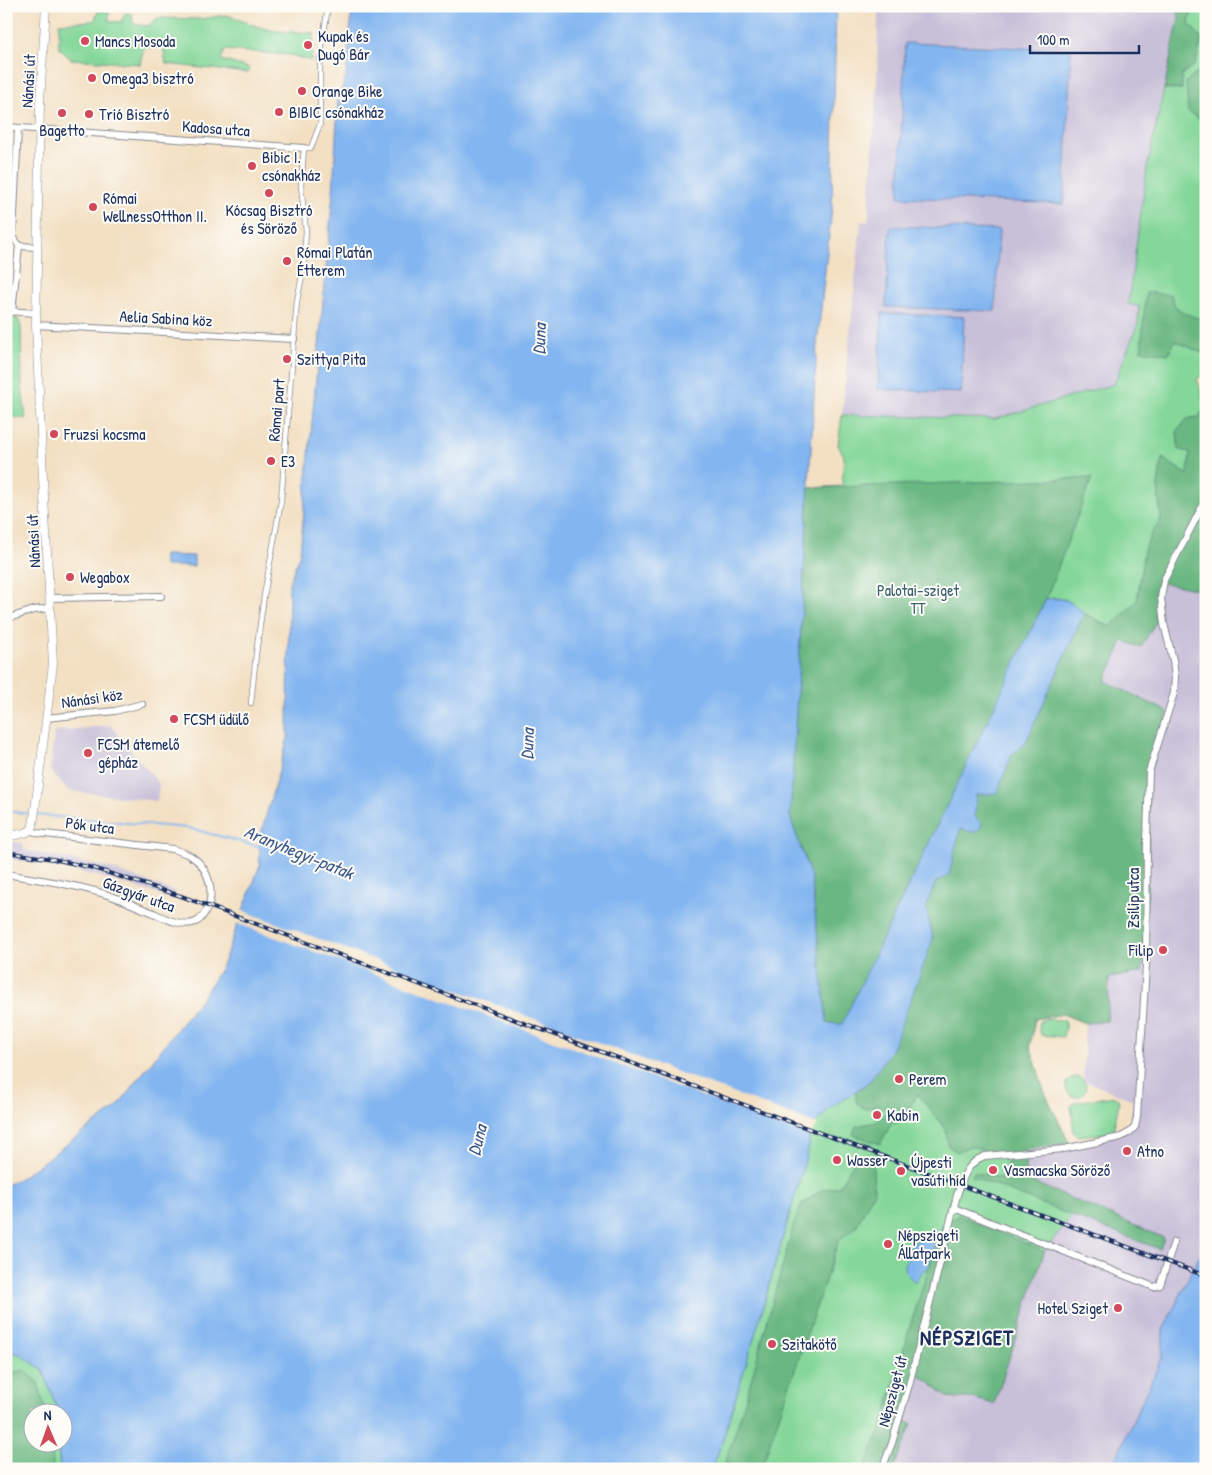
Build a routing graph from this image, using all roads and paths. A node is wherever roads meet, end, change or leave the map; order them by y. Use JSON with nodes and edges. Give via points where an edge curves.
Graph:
{"nodes":[{"id":1,"x":46,"y":6,"type":"edge"},
{"id":2,"x":328,"y":6,"type":"edge"},
{"id":3,"x":6,"y":127,"type":"edge"},
{"id":4,"x":18,"y":128,"type":"junction"},
{"id":5,"x":40,"y":129,"type":"junction"},
{"id":6,"x":304,"y":148,"type":"junction"},
{"id":7,"x":10,"y":236,"type":"edge"},
{"id":8,"x":19,"y":246,"type":"junction"},
{"id":9,"x":37,"y":248,"type":"junction"},
{"id":10,"x":9,"y":312,"type":"edge"},
{"id":11,"x":36,"y":313,"type":"junction"},
{"id":12,"x":36,"y":325,"type":"junction"},
{"id":13,"x":294,"y":339,"type":"junction"},
{"id":14,"x":1206,"y":499,"type":"edge"},
{"id":15,"x":161,"y":596,"type":"dead end"},
{"id":16,"x":50,"y":598,"type":"junction"},
{"id":17,"x":50,"y":608,"type":"junction"},
{"id":18,"x":6,"y":619,"type":"edge"},
{"id":19,"x":251,"y":703,"type":"dead end"},
{"id":20,"x":142,"y":704,"type":"dead end"},
{"id":21,"x":46,"y":718,"type":"junction"},
{"id":22,"x":32,"y":828,"type":"junction"},
{"id":23,"x":6,"y":834,"type":"edge"},
{"id":24,"x":172,"y":848,"type":"joint"},
{"id":25,"x":6,"y":874,"type":"edge"},
{"id":26,"x":964,"y":1176,"type":"joint"},
{"id":27,"x":954,"y":1208,"type":"junction"},
{"id":28,"x":1174,"y":1242,"type":"dead end"},
{"id":29,"x":882,"y":1469,"type":"edge"}],
"edges":[{"from":1,"to":5,"type":"street","name":"Nánási út"},
{"from":2,"to":6,"type":"street","via":[[320,60],[320,124],[311,148]]},
{"from":3,"to":4,"type":"street","name":"Kadosa utca"},
{"from":4,"to":5,"type":"street","name":"Kadosa utca"},
{"from":4,"to":7,"type":"street","name":"Nánási út"},
{"from":5,"to":6,"type":"street","name":"Kadosa utca"},
{"from":5,"to":9,"type":"street","name":"Nánási út"},
{"from":6,"to":13,"type":"street","name":"Római part","via":[[301,186],[306,231]]},
{"from":7,"to":8,"type":"street","name":"Nánási út"},
{"from":8,"to":9,"type":"street"},
{"from":8,"to":10,"type":"street"},
{"from":9,"to":11,"type":"street","name":"Nánási út"},
{"from":10,"to":11,"type":"street"},
{"from":11,"to":12,"type":"street","name":"Nánási út"},
{"from":12,"to":13,"type":"street","name":"Aelia Sabina köz"},
{"from":12,"to":16,"type":"street","name":"Nánási út"},
{"from":13,"to":19,"type":"street","name":"Római part","via":[[281,501]]},
{"from":14,"to":26,"type":"street","name":"Zsilip utca","via":[[1164,580],[1161,598],[1175,677],[1174,693],[1149,772],[1146,965],[1135,1127],[1121,1137],[1064,1149],[984,1156],[976,1159]]},
{"from":15,"to":16,"type":"street"},
{"from":16,"to":17,"type":"street","name":"Nánási út"},
{"from":17,"to":18,"type":"street"},
{"from":17,"to":21,"type":"street","name":"Nánási út","via":[[53,664]]},
{"from":20,"to":21,"type":"street","name":"Nánási köz","via":[[115,711]]},
{"from":21,"to":22,"type":"street","name":"Nánási út"},
{"from":22,"to":23,"type":"street","name":"Pók utca","via":[[25,833]]},
{"from":22,"to":24,"type":"street","name":"Pók utca","via":[[37,833]]},
{"from":24,"to":25,"type":"street","name":"Gázgyár utca","via":[[189,853],[208,878],[210,901],[197,922],[174,922],[113,897],[58,882]]},
{"from":26,"to":27,"type":"street","name":"Népsziget út"},
{"from":27,"to":28,"type":"street","via":[[1154,1287],[1160,1285]]},
{"from":27,"to":29,"type":"street","name":"Népsziget út","via":[[908,1385]]}]}
